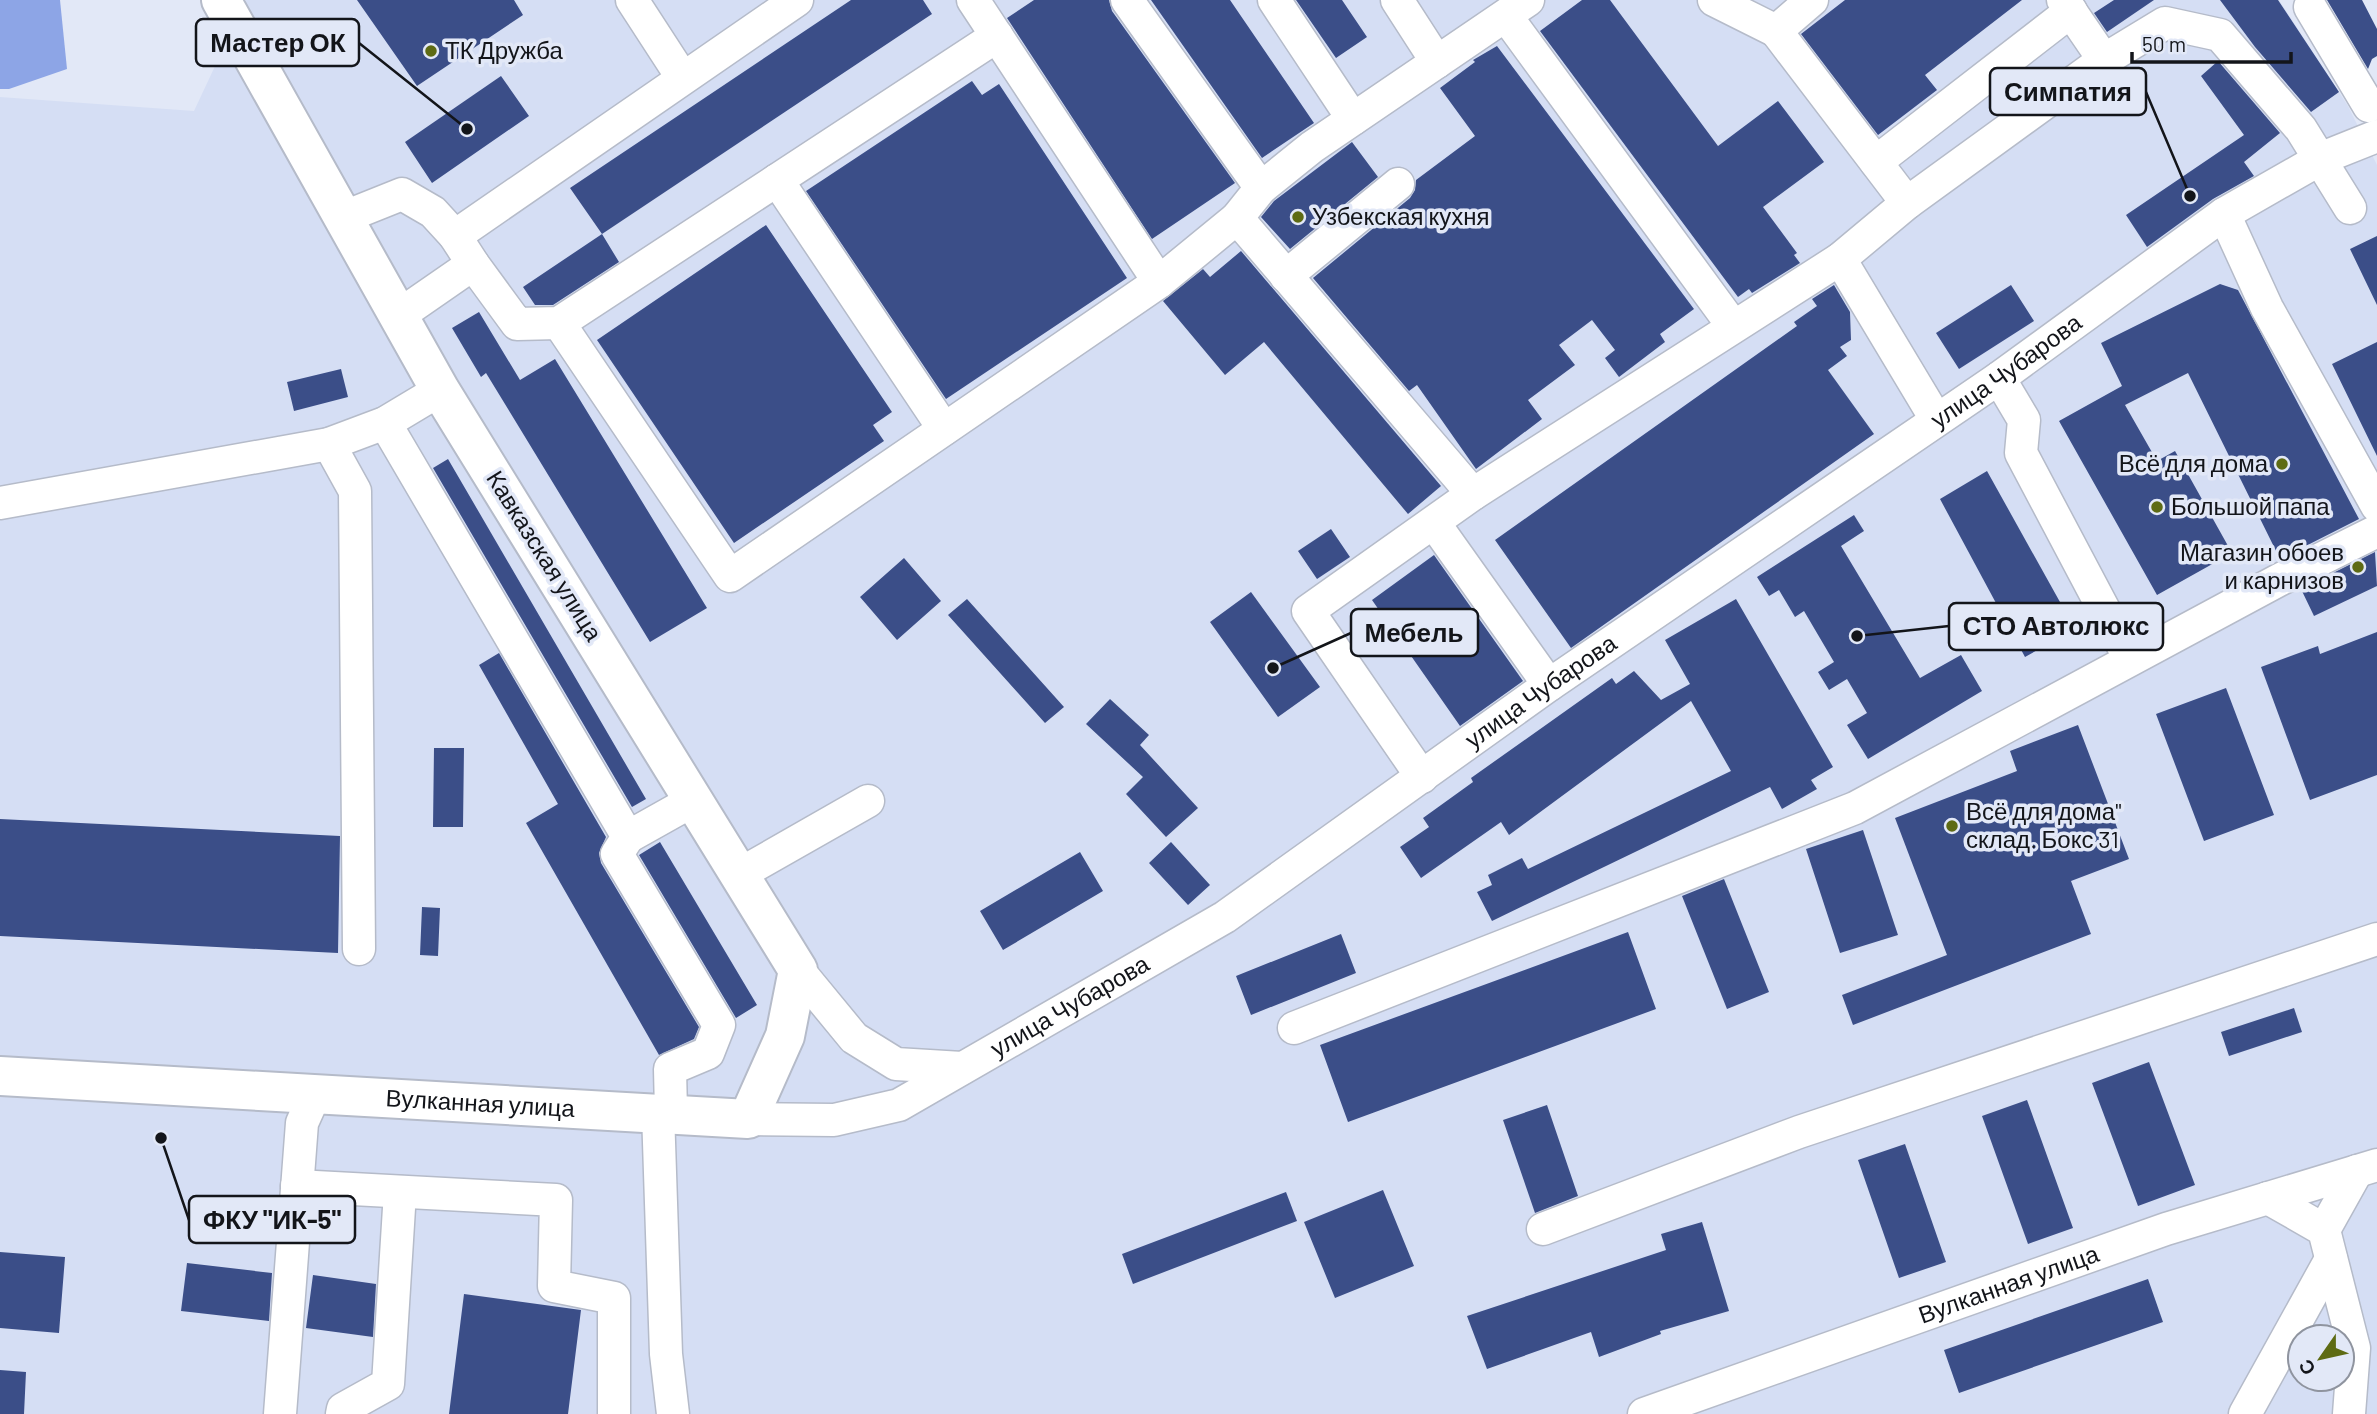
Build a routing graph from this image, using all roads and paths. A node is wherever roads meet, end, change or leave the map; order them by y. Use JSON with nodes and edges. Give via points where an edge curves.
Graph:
{"nodes":[{"id":1,"x":222,"y":0,"type":"edge"},
{"id":2,"x":632,"y":0,"type":"edge"},
{"id":3,"x":797,"y":0,"type":"edge"},
{"id":4,"x":973,"y":0,"type":"edge"},
{"id":5,"x":1127,"y":0,"type":"edge"},
{"id":6,"x":1274,"y":0,"type":"edge"},
{"id":7,"x":1397,"y":0,"type":"edge"},
{"id":8,"x":1714,"y":0,"type":"edge"},
{"id":9,"x":1812,"y":0,"type":"edge"},
{"id":10,"x":2067,"y":6,"type":"edge"},
{"id":11,"x":2310,"y":6,"type":"dead end"},
{"id":12,"x":1517,"y":8,"type":"edge"},
{"id":13,"x":1776,"y":31,"type":"junction"},
{"id":14,"x":997,"y":36,"type":"junction"},
{"id":15,"x":2104,"y":60,"type":"junction"},
{"id":16,"x":1437,"y":62,"type":"junction"},
{"id":17,"x":682,"y":77,"type":"junction"},
{"id":18,"x":2374,"y":107,"type":"edge"},
{"id":19,"x":1353,"y":119,"type":"junction"},
{"id":20,"x":2377,"y":136,"type":"edge"},
{"id":21,"x":2322,"y":158,"type":"junction"},
{"id":22,"x":1876,"y":162,"type":"junction"},
{"id":23,"x":777,"y":180,"type":"junction"},
{"id":24,"x":1398,"y":184,"type":"dead end"},
{"id":25,"x":1261,"y":188,"type":"junction"},
{"id":26,"x":1907,"y":204,"type":"junction"},
{"id":27,"x":2350,"y":208,"type":"dead end"},
{"id":28,"x":2224,"y":214,"type":"junction"},
{"id":29,"x":342,"y":218,"type":"junction"},
{"id":30,"x":1237,"y":218,"type":"junction"},
{"id":31,"x":455,"y":236,"type":"junction"},
{"id":32,"x":1840,"y":259,"type":"junction"},
{"id":33,"x":472,"y":264,"type":"junction"},
{"id":34,"x":1286,"y":276,"type":"junction"},
{"id":35,"x":1158,"y":282,"type":"junction"},
{"id":36,"x":398,"y":316,"type":"junction"},
{"id":37,"x":559,"y":323,"type":"junction"},
{"id":38,"x":1733,"y":326,"type":"junction"},
{"id":39,"x":2000,"y":378,"type":"junction"},
{"id":40,"x":440,"y":390,"type":"junction"},
{"id":41,"x":1936,"y":419,"type":"junction"},
{"id":42,"x":385,"y":423,"type":"junction"},
{"id":43,"x":944,"y":429,"type":"junction"},
{"id":44,"x":329,"y":444,"type":"junction"},
{"id":45,"x":1473,"y":494,"type":"junction"},
{"id":46,"x":0,"y":503,"type":"edge"},
{"id":47,"x":2376,"y":510,"type":"edge"},
{"id":48,"x":1434,"y":523,"type":"junction"},
{"id":49,"x":2130,"y":659,"type":"junction"},
{"id":50,"x":1549,"y":685,"type":"junction"},
{"id":51,"x":1422,"y":777,"type":"junction"},
{"id":52,"x":694,"y":800,"type":"junction"},
{"id":53,"x":868,"y":801,"type":"dead end"},
{"id":54,"x":628,"y":837,"type":"junction"},
{"id":55,"x":740,"y":874,"type":"junction"},
{"id":56,"x":2377,"y":939,"type":"edge"},
{"id":57,"x":359,"y":949,"type":"dead end"},
{"id":58,"x":798,"y":970,"type":"junction"},
{"id":59,"x":1294,"y":1028,"type":"dead end"},
{"id":60,"x":962,"y":1068,"type":"junction"},
{"id":61,"x":0,"y":1076,"type":"edge"},
{"id":62,"x":315,"y":1094,"type":"junction"},
{"id":63,"x":665,"y":1112,"type":"junction"},
{"id":64,"x":748,"y":1119,"type":"junction"},
{"id":65,"x":2367,"y":1168,"type":"edge"},
{"id":66,"x":297,"y":1186,"type":"junction"},
{"id":67,"x":400,"y":1192,"type":"junction"},
{"id":68,"x":2268,"y":1198,"type":"junction"},
{"id":69,"x":1544,"y":1228,"type":"dead end"},
{"id":70,"x":2328,"y":1245,"type":"junction"},
{"id":71,"x":1714,"y":1401,"type":"edge"},
{"id":72,"x":280,"y":1414,"type":"edge"},
{"id":73,"x":342,"y":1414,"type":"edge"},
{"id":74,"x":614,"y":1414,"type":"edge"},
{"id":75,"x":673,"y":1414,"type":"edge"},
{"id":76,"x":1644,"y":1414,"type":"edge"},
{"id":77,"x":2245,"y":1414,"type":"edge"},
{"id":78,"x":2349,"y":1414,"type":"edge"}],
"edges":[{"from":1,"to":29,"type":"main road","name":"Кавказская улица"},
{"from":2,"to":17,"type":"street"},
{"from":3,"to":17,"type":"street"},
{"from":4,"to":14,"type":"street"},
{"from":5,"to":25,"type":"street"},
{"from":6,"to":19,"type":"street"},
{"from":7,"to":16,"type":"street"},
{"from":8,"to":13,"type":"street"},
{"from":9,"to":13,"type":"street"},
{"from":10,"to":15,"type":"street"},
{"from":10,"to":22,"type":"street"},
{"from":11,"to":18,"type":"street"},
{"from":12,"to":16,"type":"street"},
{"from":12,"to":38,"type":"street"},
{"from":13,"to":22,"type":"street"},
{"from":14,"to":23,"type":"street"},
{"from":14,"to":35,"type":"street"},
{"from":15,"to":21,"type":"street","via":[[2165,23],[2220,35]]},
{"from":15,"to":26,"type":"street"},
{"from":16,"to":19,"type":"street"},
{"from":17,"to":31,"type":"street"},
{"from":19,"to":25,"type":"street"},
{"from":20,"to":21,"type":"street","name":"улица Чубарова"},
{"from":21,"to":27,"type":"street"},
{"from":21,"to":28,"type":"street","name":"улица Чубарова"},
{"from":22,"to":26,"type":"street"},
{"from":23,"to":37,"type":"street"},
{"from":23,"to":43,"type":"street"},
{"from":24,"to":34,"type":"street"},
{"from":25,"to":30,"type":"street"},
{"from":26,"to":32,"type":"street"},
{"from":28,"to":39,"type":"street","name":"улица Чубарова"},
{"from":28,"to":47,"type":"street","via":[[2267,308]]},
{"from":29,"to":31,"type":"street","via":[[402,194],[433,212]]},
{"from":29,"to":36,"type":"main road","name":"Кавказская улица"},
{"from":30,"to":34,"type":"street"},
{"from":30,"to":35,"type":"street"},
{"from":31,"to":33,"type":"street"},
{"from":32,"to":38,"type":"street"},
{"from":32,"to":41,"type":"street"},
{"from":33,"to":36,"type":"street"},
{"from":33,"to":37,"type":"street","via":[[517,324]]},
{"from":34,"to":45,"type":"street"},
{"from":35,"to":43,"type":"street"},
{"from":36,"to":40,"type":"main road","name":"Кавказская улица"},
{"from":37,"to":43,"type":"street","via":[[730,576]]},
{"from":38,"to":45,"type":"street"},
{"from":39,"to":41,"type":"street","name":"улица Чубарова"},
{"from":39,"to":49,"type":"street","via":[[2024,420],[2021,453]]},
{"from":40,"to":42,"type":"street"},
{"from":40,"to":52,"type":"main road","name":"Кавказская улица"},
{"from":41,"to":50,"type":"street","name":"улица Чубарова"},
{"from":42,"to":44,"type":"street"},
{"from":42,"to":54,"type":"street"},
{"from":44,"to":46,"type":"street"},
{"from":44,"to":57,"type":"street","via":[[355,491]]},
{"from":45,"to":48,"type":"street"},
{"from":47,"to":49,"type":"street"},
{"from":48,"to":50,"type":"street"},
{"from":48,"to":51,"type":"street","via":[[1308,611]]},
{"from":49,"to":59,"type":"street","via":[[1855,808]]},
{"from":50,"to":51,"type":"street","name":"улица Чубарова"},
{"from":51,"to":60,"type":"street","name":"улица Чубарова","via":[[1225,917]]},
{"from":52,"to":54,"type":"street"},
{"from":52,"to":55,"type":"main road","name":"Кавказская улица"},
{"from":53,"to":55,"type":"street"},
{"from":54,"to":63,"type":"street","via":[[617,854],[719,1025],[708,1053],[670,1069]]},
{"from":55,"to":58,"type":"main road","name":"Кавказская улица"},
{"from":56,"to":69,"type":"street","via":[[1799,1132]]},
{"from":58,"to":60,"type":"street","via":[[854,1038],[896,1064]]},
{"from":58,"to":64,"type":"main road","via":[[785,1036]]},
{"from":60,"to":64,"type":"street","name":"улица Чубарова","via":[[899,1105],[834,1120]]},
{"from":61,"to":62,"type":"main road","name":"Вулканная улица"},
{"from":62,"to":63,"type":"main road","name":"Вулканная улица"},
{"from":62,"to":66,"type":"street","via":[[302,1123]]},
{"from":63,"to":64,"type":"main road","name":"улица Чубарова"},
{"from":63,"to":75,"type":"street","via":[[665,1340]]},
{"from":65,"to":68,"type":"street","name":"Вулканная улица"},
{"from":65,"to":70,"type":"street"},
{"from":66,"to":67,"type":"street"},
{"from":66,"to":72,"type":"street"},
{"from":67,"to":73,"type":"street","via":[[388,1384],[343,1409]]},
{"from":67,"to":74,"type":"street","via":[[556,1200],[554,1286],[614,1298]]},
{"from":68,"to":70,"type":"street"},
{"from":68,"to":71,"type":"street","name":"Вулканная улица","via":[[2166,1229]]},
{"from":70,"to":77,"type":"street"},
{"from":70,"to":78,"type":"street","via":[[2354,1348]]},
{"from":71,"to":76,"type":"street","name":"Вулканная улица"}]}
